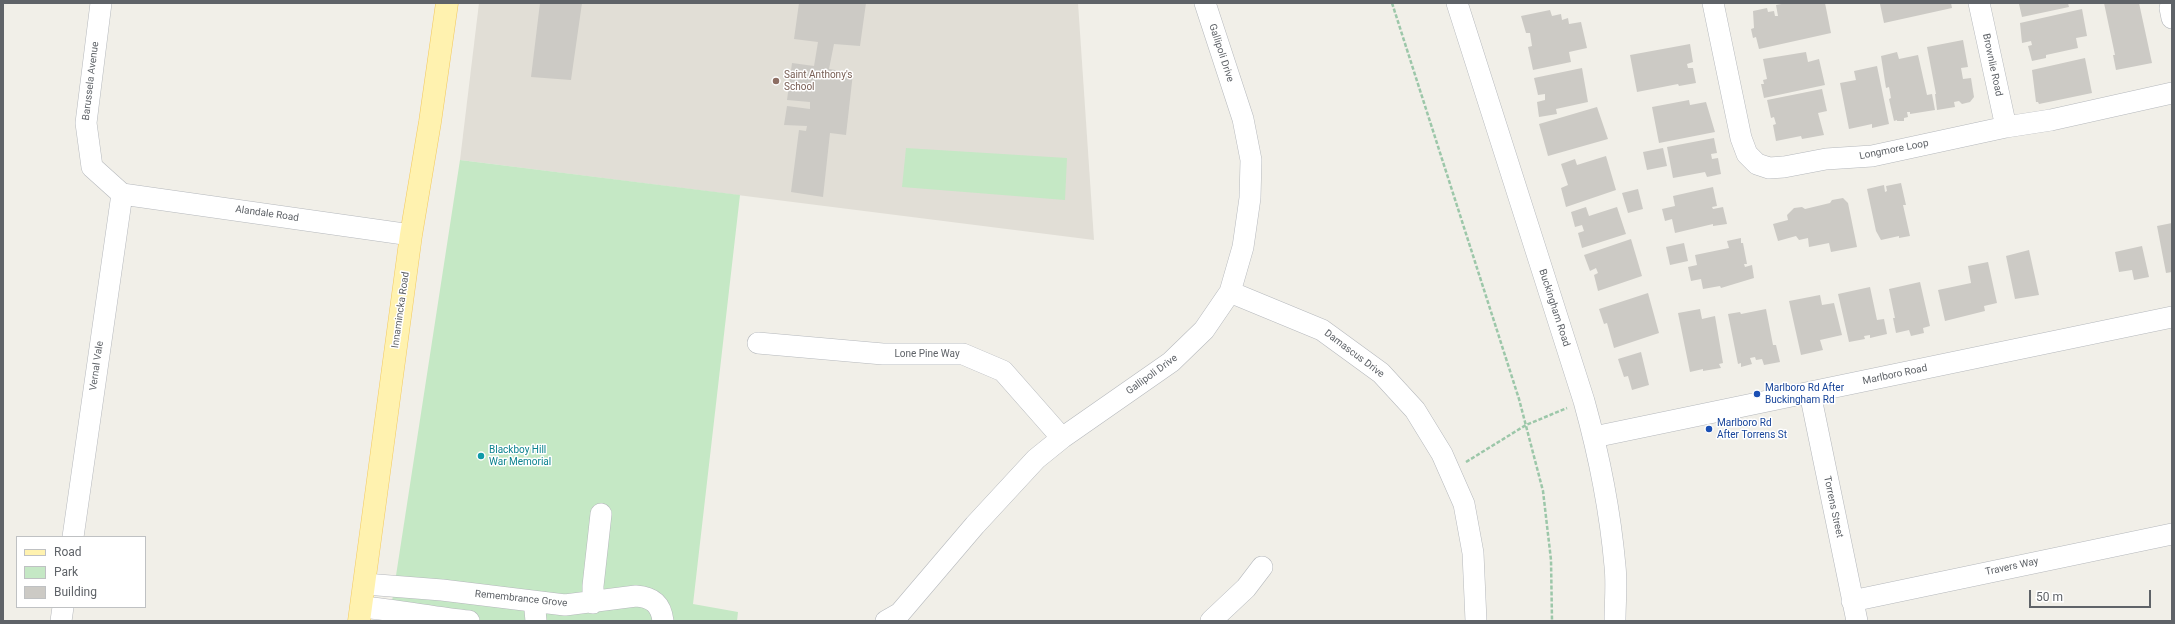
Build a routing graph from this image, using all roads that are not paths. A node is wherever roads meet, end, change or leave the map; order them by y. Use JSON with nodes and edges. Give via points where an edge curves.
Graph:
{"nodes":[{"id":1,"x":101,"y":3,"type":"edge"},
{"id":2,"x":447,"y":3,"type":"edge"},
{"id":3,"x":1205,"y":3,"type":"edge"},
{"id":4,"x":1457,"y":3,"type":"edge"},
{"id":5,"x":1713,"y":3,"type":"edge"},
{"id":6,"x":1979,"y":3,"type":"edge"},
{"id":7,"x":2172,"y":93,"type":"edge"},
{"id":8,"x":2006,"y":127,"type":"junction"},
{"id":9,"x":122,"y":194,"type":"junction"},
{"id":10,"x":412,"y":235,"type":"junction"},
{"id":11,"x":1230,"y":292,"type":"junction"},
{"id":12,"x":2172,"y":317,"type":"edge"},
{"id":13,"x":758,"y":343,"type":"dead end"},
{"id":14,"x":1810,"y":393,"type":"junction"},
{"id":15,"x":1594,"y":437,"type":"junction"},
{"id":16,"x":1062,"y":438,"type":"junction"},
{"id":17,"x":601,"y":514,"type":"dead end"},
{"id":18,"x":2172,"y":534,"type":"edge"},
{"id":19,"x":73,"y":536,"type":"edge"},
{"id":20,"x":1262,"y":567,"type":"dead end"},
{"id":21,"x":365,"y":584,"type":"junction"},
{"id":22,"x":1852,"y":601,"type":"junction"},
{"id":23,"x":593,"y":602,"type":"junction"},
{"id":24,"x":63,"y":608,"type":"edge"},
{"id":25,"x":538,"y":612,"type":"edge"},
{"id":26,"x":360,"y":616,"type":"edge"},
{"id":27,"x":897,"y":618,"type":"edge"},
{"id":28,"x":61,"y":621,"type":"edge"},
{"id":29,"x":468,"y":621,"type":"edge"},
{"id":30,"x":663,"y":621,"type":"edge"},
{"id":31,"x":1211,"y":621,"type":"edge"},
{"id":32,"x":1476,"y":621,"type":"edge"},
{"id":33,"x":1615,"y":621,"type":"edge"},
{"id":34,"x":1857,"y":621,"type":"edge"}],
"edges":[{"from":1,"to":9,"type":"street","name":"Barussela Avenue","via":[[86,123],[92,167]]},
{"from":2,"to":10,"type":"main road","name":"Innamincka Road"},
{"from":3,"to":11,"type":"street","name":"Gallipoli Drive","via":[[1243,119],[1251,160],[1250,198],[1243,246]]},
{"from":4,"to":15,"type":"street","name":"Buckingham Road"},
{"from":5,"to":8,"type":"street","name":"Longmore Loop","via":[[1742,138],[1747,154],[1757,164],[1770,168],[1826,159],[1872,156]]},
{"from":6,"to":8,"type":"street","name":"Brownlie Road"},
{"from":7,"to":8,"type":"street","name":"Longmore Loop","via":[[2051,120]]},
{"from":9,"to":10,"type":"street","name":"Alandale Road"},
{"from":9,"to":19,"type":"street","name":"Vernal Vale"},
{"from":10,"to":21,"type":"main road","name":"Innamincka Road"},
{"from":11,"to":16,"type":"street","name":"Gallipoli Drive","via":[[1204,330],[1171,362]]},
{"from":11,"to":32,"type":"street","name":"Damascus Drive","via":[[1322,330],[1381,373],[1415,410],[1442,454],[1464,504],[1473,553]]},
{"from":12,"to":14,"type":"street","name":"Marlboro Road"},
{"from":13,"to":16,"type":"street","name":"Lone Pine Way","via":[[883,354],[963,354],[1003,371]]},
{"from":14,"to":15,"type":"street","name":"Marlboro Road"},
{"from":14,"to":22,"type":"street","name":"Torrens Street"},
{"from":15,"to":33,"type":"street","name":"Buckingham Road","via":[[1616,568]]},
{"from":16,"to":27,"type":"street","name":"Gallipoli Drive","via":[[1031,464],[975,525]]},
{"from":17,"to":23,"type":"street"},
{"from":18,"to":22,"type":"street","name":"Travers Way"},
{"from":20,"to":31,"type":"street","via":[[1246,588]]},
{"from":21,"to":25,"type":"street","name":"Remembrance Grove","via":[[442,590]]},
{"from":21,"to":26,"type":"main road","name":"Innamincka Road"},
{"from":22,"to":34,"type":"street","name":"Torrens Street"},
{"from":23,"to":25,"type":"street","name":"Remembrance Grove","via":[[565,605]]},
{"from":23,"to":30,"type":"street","name":"Remembrance Grove","via":[[636,596],[647,597],[661,610]]},
{"from":24,"to":28,"type":"street"},
{"from":26,"to":29,"type":"street","via":[[407,611]]}]}
